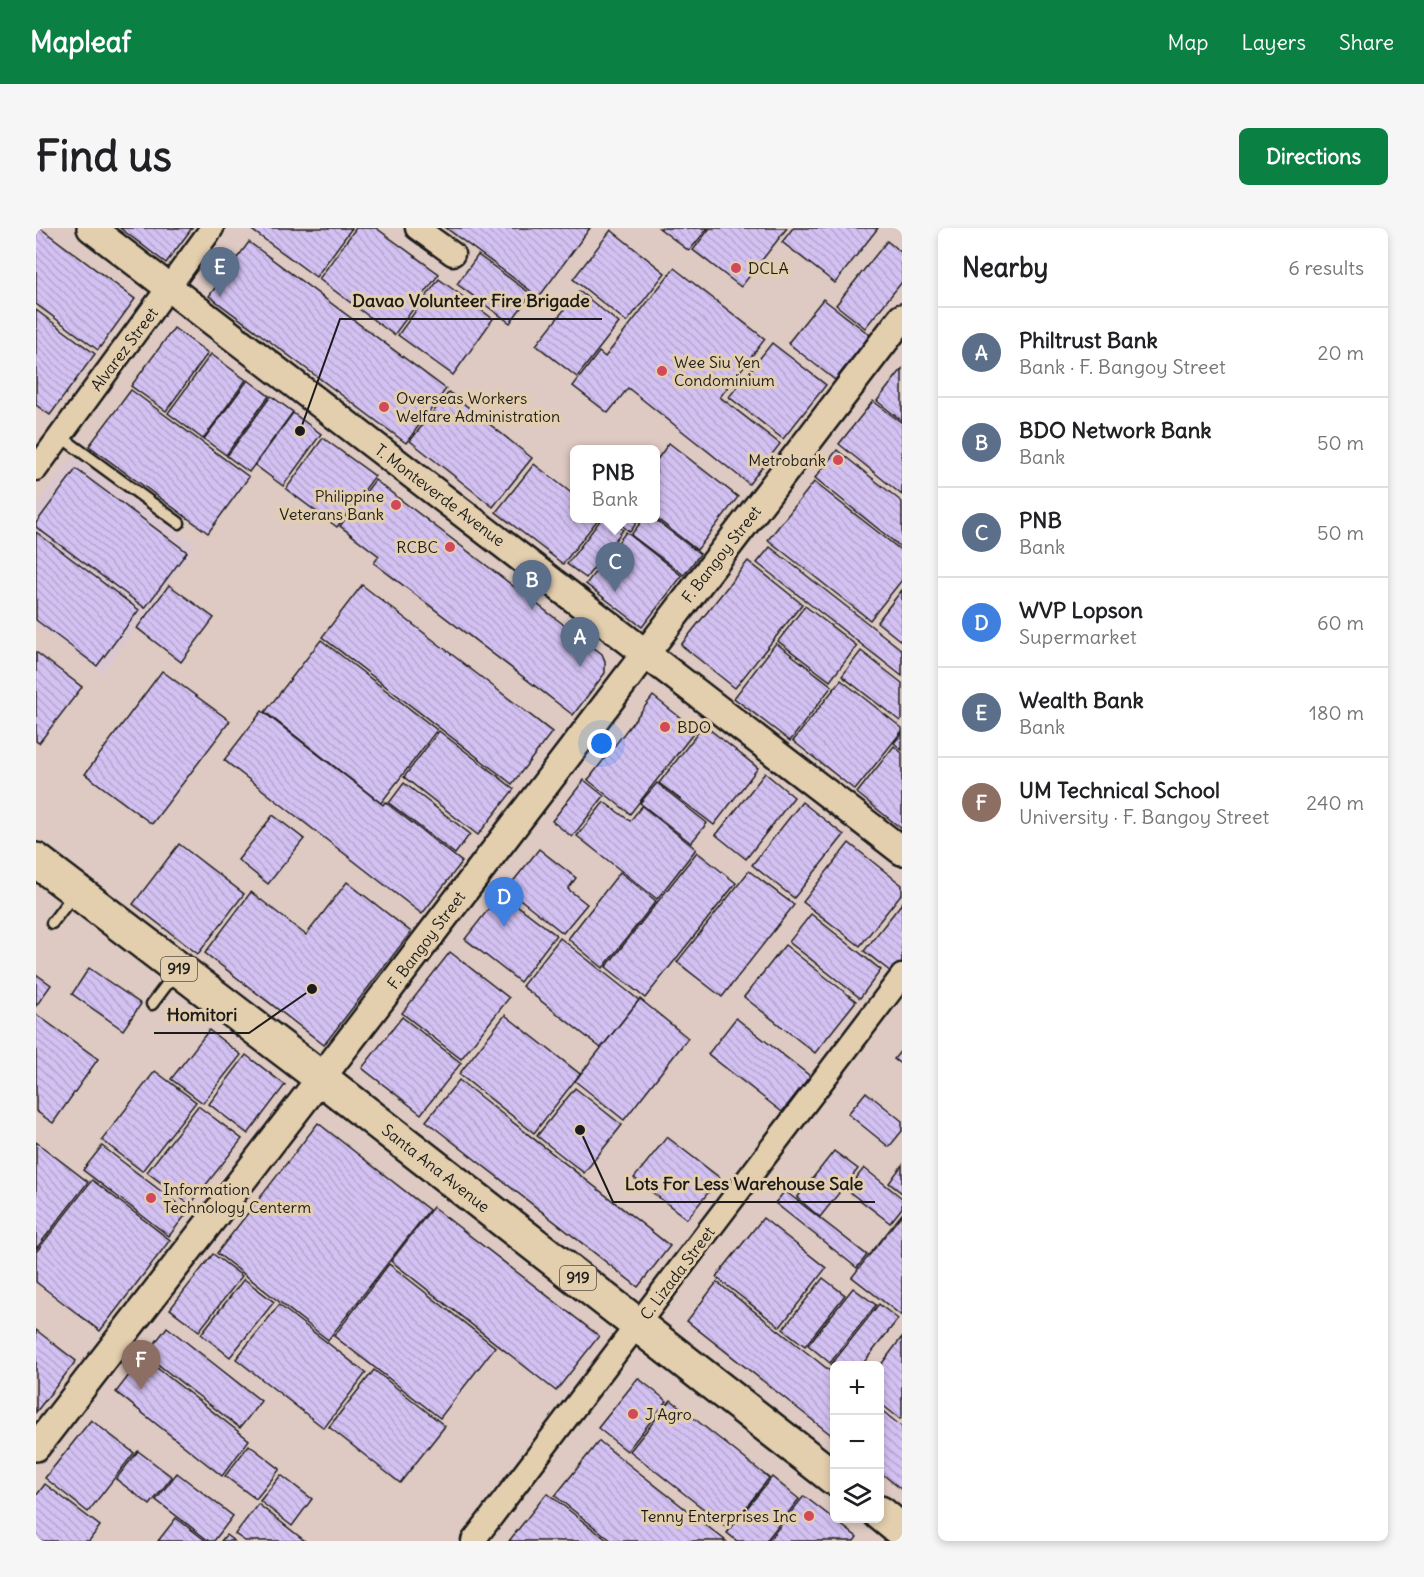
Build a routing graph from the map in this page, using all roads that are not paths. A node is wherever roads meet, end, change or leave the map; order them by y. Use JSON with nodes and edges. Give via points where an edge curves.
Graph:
{"nodes":[{"id":1,"x":91,"y":228,"type":"edge"},
{"id":2,"x":212,"y":228,"type":"edge"},
{"id":3,"x":417,"y":228,"type":"edge"},
{"id":4,"x":453,"y":254,"type":"dead end"},
{"id":5,"x":169,"y":288,"type":"junction"},
{"id":6,"x":902,"y":318,"type":"edge"},
{"id":7,"x":60,"y":435,"type":"junction"},
{"id":8,"x":36,"y":469,"type":"edge"},
{"id":9,"x":179,"y":523,"type":"dead end"},
{"id":10,"x":645,"y":652,"type":"junction"},
{"id":11,"x":902,"y":851,"type":"edge"},
{"id":12,"x":36,"y":860,"type":"edge"},
{"id":13,"x":76,"y":891,"type":"junction"},
{"id":14,"x":52,"y":922,"type":"dead end"},
{"id":15,"x":179,"y":969,"type":"junction"},
{"id":16,"x":902,"y":976,"type":"edge"},
{"id":17,"x":152,"y":1004,"type":"dead end"},
{"id":18,"x":321,"y":1078,"type":"junction"},
{"id":19,"x":638,"y":1324,"type":"junction"},
{"id":20,"x":36,"y":1447,"type":"edge"},
{"id":21,"x":830,"y":1475,"type":"edge"},
{"id":22,"x":884,"y":1517,"type":"edge"},
{"id":23,"x":902,"y":1531,"type":"edge"},
{"id":24,"x":473,"y":1541,"type":"edge"}],
"edges":[{"from":1,"to":5,"type":"street","name":"T. Monteverde Avenue"},
{"from":2,"to":5,"type":"street","name":"Alvarez Street"},
{"from":3,"to":4,"type":"street"},
{"from":5,"to":7,"type":"street","name":"Alvarez Street"},
{"from":5,"to":10,"type":"street","name":"T. Monteverde Avenue"},
{"from":6,"to":10,"type":"street","name":"F. Bangoy Street"},
{"from":7,"to":8,"type":"street","name":"Alvarez Street"},
{"from":7,"to":9,"type":"lane"},
{"from":10,"to":11,"type":"street","name":"T. Monteverde Avenue"},
{"from":10,"to":18,"type":"street","name":"F. Bangoy Street"},
{"from":12,"to":13,"type":"main road","name":"Santa Ana Avenue","number":"919"},
{"from":13,"to":14,"type":"lane"},
{"from":13,"to":15,"type":"main road","name":"Santa Ana Avenue","number":"919"},
{"from":15,"to":17,"type":"lane"},
{"from":15,"to":18,"type":"main road","name":"Santa Ana Avenue","number":"919"},
{"from":16,"to":19,"type":"street","name":"C. Lizada Street"},
{"from":18,"to":19,"type":"main road","name":"Santa Ana Avenue","number":"919"},
{"from":18,"to":20,"type":"street","name":"F. Bangoy Street"},
{"from":19,"to":21,"type":"main road","name":"Santa Ana Avenue","number":"919"},
{"from":19,"to":24,"type":"street","name":"C. Lizada Street"},
{"from":22,"to":23,"type":"main road"}]}
